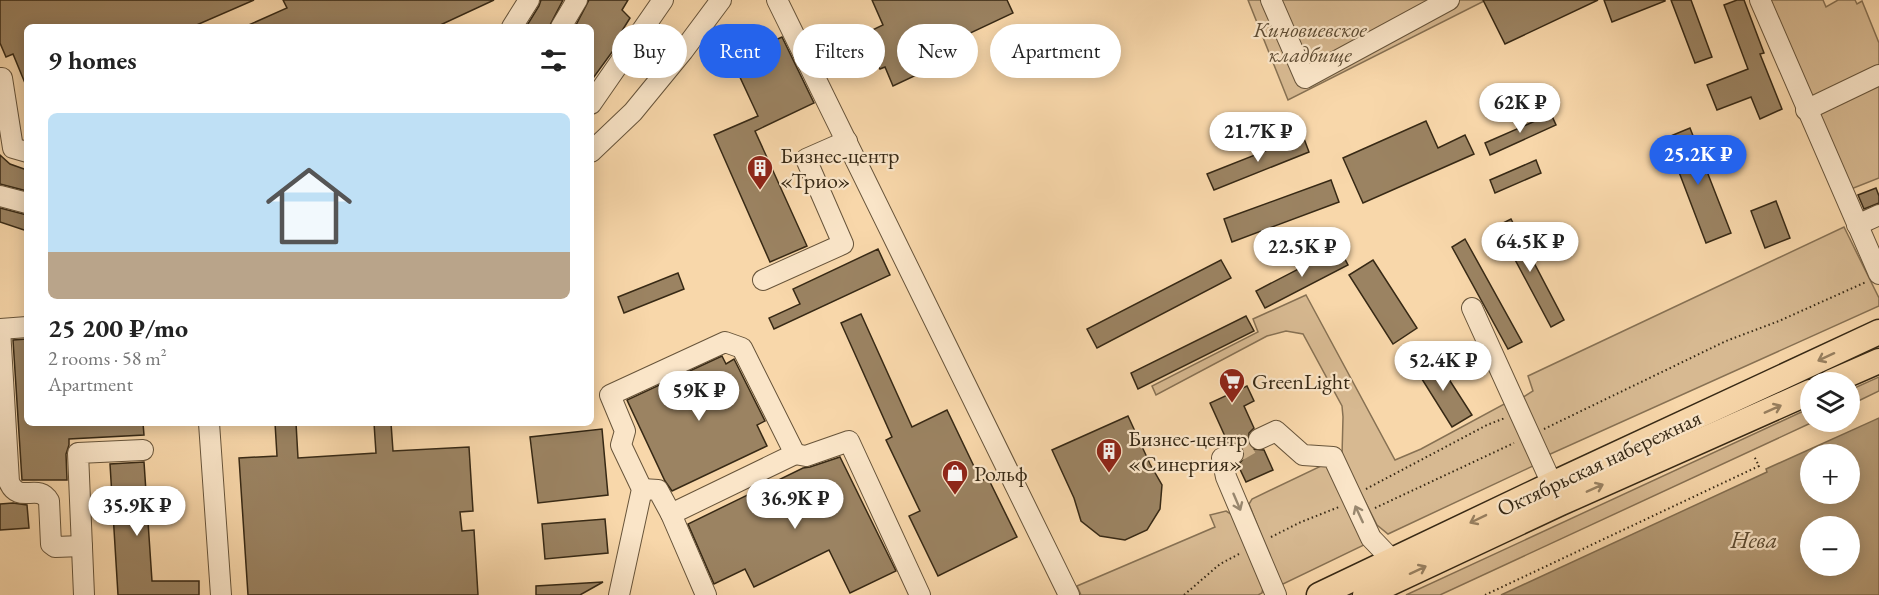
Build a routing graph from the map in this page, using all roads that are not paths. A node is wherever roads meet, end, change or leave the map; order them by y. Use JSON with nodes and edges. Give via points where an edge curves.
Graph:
{"nodes":[{"id":1,"x":529,"y":0,"type":"edge"},
{"id":2,"x":577,"y":0,"type":"edge"},
{"id":3,"x":663,"y":0,"type":"edge"},
{"id":4,"x":721,"y":0,"type":"edge"},
{"id":5,"x":777,"y":0,"type":"edge"},
{"id":6,"x":1271,"y":0,"type":"edge"},
{"id":7,"x":1449,"y":0,"type":"edge"},
{"id":8,"x":1760,"y":0,"type":"edge"},
{"id":9,"x":514,"y":24,"type":"edge"},
{"id":10,"x":563,"y":24,"type":"edge"},
{"id":11,"x":1879,"y":75,"type":"edge"},
{"id":12,"x":0,"y":78,"type":"edge"},
{"id":13,"x":594,"y":100,"type":"edge"},
{"id":14,"x":1806,"y":110,"type":"junction"},
{"id":15,"x":847,"y":141,"type":"junction"},
{"id":16,"x":594,"y":149,"type":"edge"},
{"id":17,"x":24,"y":151,"type":"edge"},
{"id":18,"x":0,"y":196,"type":"edge"},
{"id":19,"x":24,"y":202,"type":"edge"},
{"id":20,"x":1879,"y":215,"type":"edge"},
{"id":21,"x":1857,"y":225,"type":"junction"},
{"id":22,"x":1874,"y":247,"type":"edge"},
{"id":23,"x":1875,"y":277,"type":"edge"},
{"id":24,"x":763,"y":280,"type":"dead end"},
{"id":25,"x":1472,"y":308,"type":"dead end"},
{"id":26,"x":24,"y":327,"type":"edge"},
{"id":27,"x":0,"y":329,"type":"edge"},
{"id":28,"x":1879,"y":332,"type":"edge"},
{"id":29,"x":1879,"y":361,"type":"edge"},
{"id":30,"x":1854,"y":372,"type":"edge"},
{"id":31,"x":1800,"y":396,"type":"edge"},
{"id":32,"x":209,"y":426,"type":"edge"},
{"id":33,"x":1259,"y":439,"type":"tunnel mouth"},
{"id":34,"x":143,"y":450,"type":"dead end"},
{"id":35,"x":795,"y":454,"type":"junction"},
{"id":36,"x":1233,"y":454,"type":"tunnel mouth"},
{"id":37,"x":1552,"y":483,"type":"junction"},
{"id":38,"x":642,"y":489,"type":"junction"},
{"id":39,"x":671,"y":514,"type":"junction"},
{"id":40,"x":82,"y":546,"type":"junction"},
{"id":41,"x":1393,"y":561,"type":"junction"},
{"id":42,"x":84,"y":595,"type":"edge"},
{"id":43,"x":221,"y":595,"type":"edge"},
{"id":44,"x":619,"y":595,"type":"edge"},
{"id":45,"x":706,"y":595,"type":"edge"},
{"id":46,"x":920,"y":595,"type":"edge"},
{"id":47,"x":1070,"y":595,"type":"edge"},
{"id":48,"x":1276,"y":595,"type":"edge"},
{"id":49,"x":1319,"y":595,"type":"edge"},
{"id":50,"x":1365,"y":595,"type":"edge"}],
"edges":[{"from":1,"to":9,"type":"street"},
{"from":2,"to":10,"type":"street"},
{"from":3,"to":13,"type":"street"},
{"from":4,"to":16,"type":"street","via":[[633,112]]},
{"from":5,"to":15,"type":"street"},
{"from":6,"to":7,"type":"street","via":[[1305,78]]},
{"from":8,"to":14,"type":"street"},
{"from":11,"to":14,"type":"street"},
{"from":12,"to":17,"type":"street","via":[[13,148]]},
{"from":14,"to":21,"type":"street"},
{"from":15,"to":24,"type":"street","via":[[806,159],[843,244]]},
{"from":15,"to":47,"type":"street"},
{"from":18,"to":19,"type":"street"},
{"from":20,"to":21,"type":"street"},
{"from":21,"to":22,"type":"street"},
{"from":22,"to":23,"type":"street"},
{"from":25,"to":37,"type":"street"},
{"from":26,"to":27,"type":"street"},
{"from":27,"to":40,"type":"street","via":[[12,490],[46,495],[51,544]]},
{"from":28,"to":37,"type":"main road","name":"Октябрьская набережная","one_way":true},
{"from":29,"to":30,"type":"main road"},
{"from":50,"to":31,"type":"main road","name":"Октябрьская набережная","one_way":true},
{"from":32,"to":43,"type":"street"},
{"from":41,"to":33,"type":"street","one_way":true,"via":[[1371,538],[1333,457],[1303,455],[1276,432]]},
{"from":34,"to":40,"type":"street","via":[[78,453]]},
{"from":35,"to":38,"type":"street","via":[[742,348],[725,342],[610,395],[625,431],[621,445]]},
{"from":35,"to":39,"type":"street"},
{"from":35,"to":46,"type":"street","via":[[806,456],[849,441]]},
{"from":36,"to":48,"type":"street","one_way":true,"via":[[1222,458],[1226,477]]},
{"from":37,"to":41,"type":"main road","name":"Октябрьская набережная","one_way":true},
{"from":38,"to":39,"type":"street","via":[[658,490]]},
{"from":38,"to":44,"type":"street"},
{"from":39,"to":45,"type":"street"},
{"from":40,"to":42,"type":"street"},
{"from":41,"to":49,"type":"main road","name":"Октябрьская набережная"}]}
